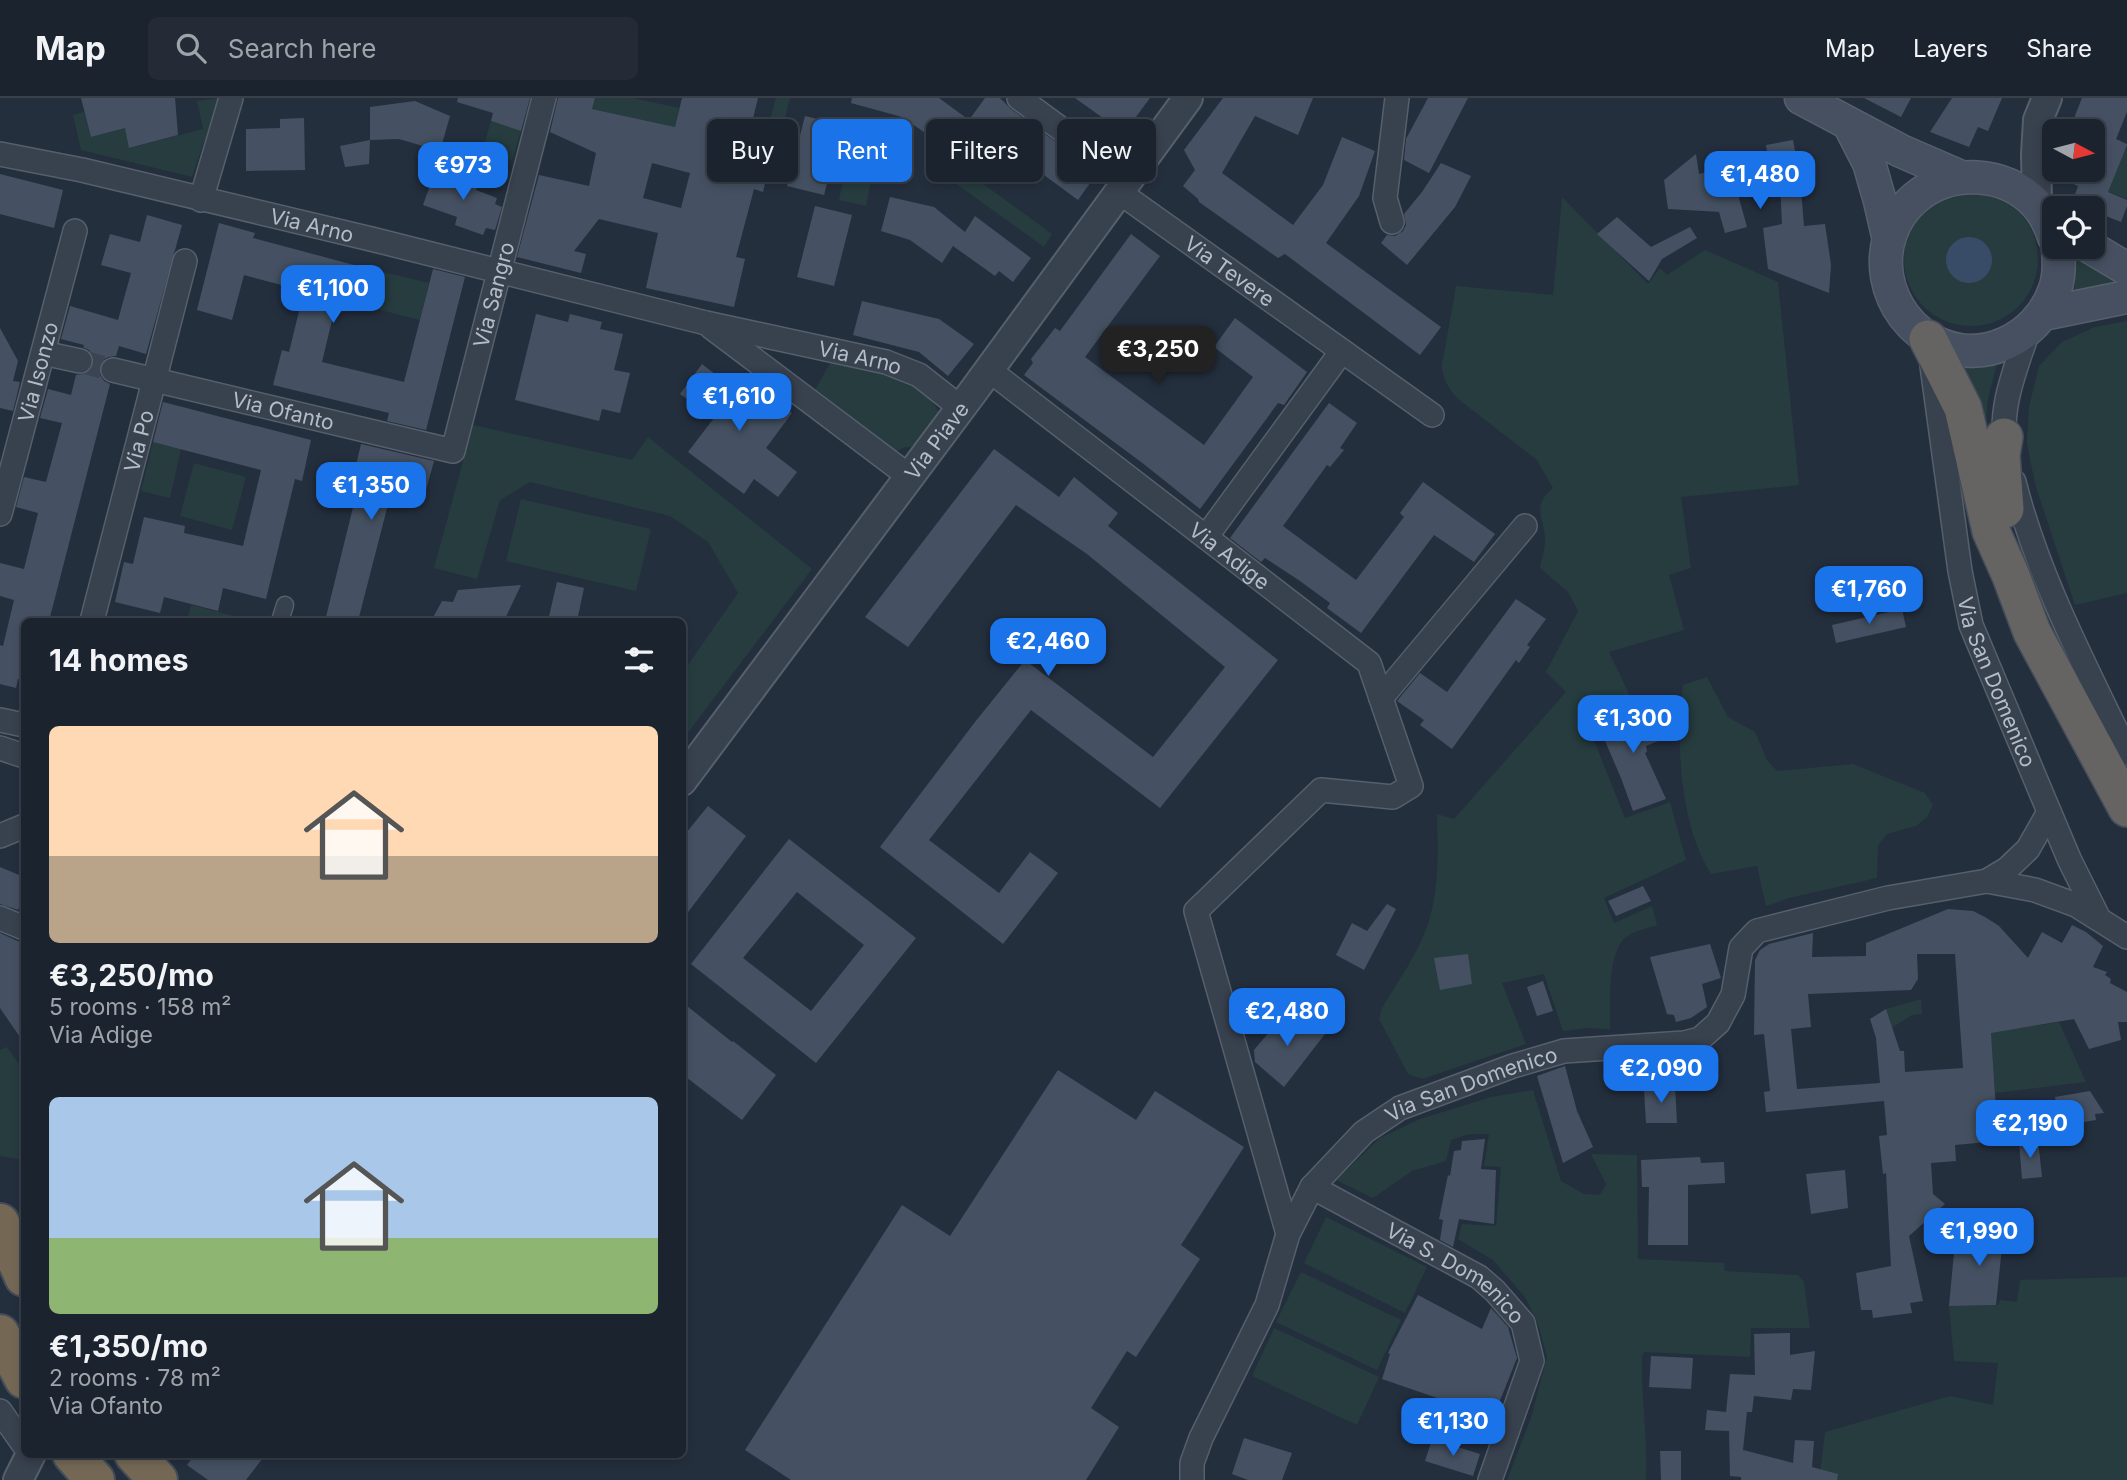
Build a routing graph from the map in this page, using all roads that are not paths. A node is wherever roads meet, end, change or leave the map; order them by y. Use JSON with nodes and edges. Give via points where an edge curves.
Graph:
{"nodes":[{"id":1,"x":231,"y":98,"type":"edge"},
{"id":2,"x":544,"y":98,"type":"edge"},
{"id":3,"x":1019,"y":98,"type":"edge"},
{"id":4,"x":1188,"y":98,"type":"edge"},
{"id":5,"x":1397,"y":98,"type":"edge"},
{"id":6,"x":1801,"y":98,"type":"edge"},
{"id":7,"x":2047,"y":98,"type":"edge"},
{"id":8,"x":1850,"y":126,"type":"junction"},
{"id":9,"x":0,"y":153,"type":"edge"},
{"id":10,"x":1961,"y":177,"type":"junction"},
{"id":11,"x":1124,"y":186,"type":"junction"},
{"id":12,"x":2044,"y":196,"type":"edge"},
{"id":13,"x":201,"y":200,"type":"junction"},
{"id":14,"x":2042,"y":217,"type":"edge"},
{"id":15,"x":1392,"y":222,"type":"dead end"},
{"id":16,"x":75,"y":231,"type":"dead end"},
{"id":17,"x":1889,"y":240,"type":"junction"},
{"id":18,"x":2105,"y":256,"type":"edge"},
{"id":19,"x":2057,"y":259,"type":"edge"},
{"id":20,"x":185,"y":261,"type":"dead end"},
{"id":21,"x":2127,"y":269,"type":"edge"},
{"id":22,"x":499,"y":271,"type":"junction"},
{"id":23,"x":2127,"y":298,"type":"edge"},
{"id":24,"x":2036,"y":322,"type":"junction"},
{"id":25,"x":706,"y":323,"type":"junction"},
{"id":26,"x":1928,"y":339,"type":"junction"},
{"id":27,"x":1342,"y":351,"type":"junction"},
{"id":28,"x":43,"y":353,"type":"junction"},
{"id":29,"x":80,"y":361,"type":"tunnel mouth"},
{"id":30,"x":113,"y":370,"type":"tunnel mouth"},
{"id":31,"x":989,"y":370,"type":"junction"},
{"id":32,"x":154,"y":379,"type":"junction"},
{"id":33,"x":961,"y":408,"type":"junction"},
{"id":34,"x":1432,"y":415,"type":"dead end"},
{"id":35,"x":2004,"y":437,"type":"junction"},
{"id":36,"x":453,"y":451,"type":"joint"},
{"id":37,"x":910,"y":477,"type":"junction"},
{"id":38,"x":0,"y":514,"type":"edge"},
{"id":39,"x":1525,"y":526,"type":"dead end"},
{"id":40,"x":1206,"y":537,"type":"junction"},
{"id":41,"x":2011,"y":576,"type":"junction"},
{"id":42,"x":285,"y":605,"type":"dead end"},
{"id":43,"x":93,"y":618,"type":"edge"},
{"id":44,"x":281,"y":618,"type":"edge"},
{"id":45,"x":1381,"y":698,"type":"junction"},
{"id":46,"x":0,"y":720,"type":"edge"},
{"id":47,"x":21,"y":724,"type":"edge"},
{"id":48,"x":0,"y":748,"type":"edge"},
{"id":49,"x":2127,"y":753,"type":"edge"},
{"id":50,"x":21,"y":755,"type":"edge"},
{"id":51,"x":686,"y":776,"type":"edge"},
{"id":52,"x":2127,"y":808,"type":"edge"},
{"id":53,"x":2049,"y":811,"type":"junction"},
{"id":54,"x":21,"y":827,"type":"edge"},
{"id":55,"x":0,"y":836,"type":"edge"},
{"id":56,"x":1987,"y":881,"type":"junction"},
{"id":57,"x":0,"y":918,"type":"edge"},
{"id":58,"x":2099,"y":919,"type":"junction"},
{"id":59,"x":21,"y":927,"type":"edge"},
{"id":60,"x":2127,"y":937,"type":"edge"},
{"id":61,"x":1312,"y":1187,"type":"junction"},
{"id":62,"x":0,"y":1223,"type":"edge"},
{"id":63,"x":1288,"y":1234,"type":"junction"},
{"id":64,"x":21,"y":1270,"type":"edge"},
{"id":65,"x":0,"y":1334,"type":"edge"},
{"id":66,"x":21,"y":1373,"type":"edge"},
{"id":67,"x":0,"y":1411,"type":"edge"},
{"id":68,"x":21,"y":1441,"type":"edge"},
{"id":69,"x":29,"y":1458,"type":"edge"},
{"id":70,"x":76,"y":1458,"type":"edge"},
{"id":71,"x":138,"y":1458,"type":"edge"},
{"id":72,"x":18,"y":1480,"type":"edge"},
{"id":73,"x":95,"y":1480,"type":"edge"},
{"id":74,"x":158,"y":1480,"type":"edge"},
{"id":75,"x":1192,"y":1480,"type":"edge"},
{"id":76,"x":1490,"y":1480,"type":"edge"}],
"edges":[{"from":1,"to":13,"type":"street"},
{"from":2,"to":22,"type":"street","name":"Via Sangro"},
{"from":3,"to":11,"type":"street","name":"Via Tevere"},
{"from":4,"to":11,"type":"street","name":"Via Piave"},
{"from":5,"to":15,"type":"street","via":[[1385,198]]},
{"from":6,"to":8,"type":"main road"},
{"from":7,"to":12,"type":"street","via":[[2038,121],[2036,154]]},
{"from":8,"to":10,"type":"main road"},
{"from":8,"to":17,"type":"main road","via":[[1869,163]]},
{"from":9,"to":13,"type":"street","name":"Via Arno"},
{"from":10,"to":14,"type":"main road","via":[[1983,177],[2022,191]]},
{"from":10,"to":17,"type":"main road","via":[[1937,184],[1916,198],[1899,217]]},
{"from":11,"to":27,"type":"street","name":"Via Tevere"},
{"from":11,"to":31,"type":"street","name":"Via Piave"},
{"from":13,"to":22,"type":"street","name":"Via Arno"},
{"from":16,"to":28,"type":"street","name":"Via Isonzo"},
{"from":17,"to":26,"type":"main road","via":[[1887,278],[1892,296],[1901,313]]},
{"from":18,"to":21,"type":"main road"},
{"from":19,"to":24,"type":"main road","via":[[2054,292]]},
{"from":20,"to":32,"type":"street","name":"Via Po"},
{"from":22,"to":25,"type":"street","name":"Via Arno"},
{"from":22,"to":36,"type":"street","name":"Via Sangro"},
{"from":23,"to":24,"type":"main road"},
{"from":24,"to":26,"type":"main road","via":[[2010,342],[1989,349],[1968,351]]},
{"from":24,"to":35,"type":"street","via":[[2007,397]]},
{"from":25,"to":33,"type":"street","name":"Via Arno","via":[[886,362],[919,375]]},
{"from":25,"to":37,"type":"street","name":"Via Arno"},
{"from":26,"to":41,"type":"highway","via":[[1964,408],[1991,531]]},
{"from":26,"to":53,"type":"street","name":"Via San Domenico","via":[[1970,625]]},
{"from":27,"to":34,"type":"street","name":"Via Tevere"},
{"from":27,"to":40,"type":"street"},
{"from":28,"to":29,"type":"street"},
{"from":28,"to":38,"type":"street","name":"Via Isonzo"},
{"from":30,"to":32,"type":"street","name":"Via Ofanto"},
{"from":31,"to":33,"type":"street","name":"Via Piave"},
{"from":31,"to":40,"type":"street","name":"Via Adige"},
{"from":32,"to":36,"type":"street","name":"Via Ofanto"},
{"from":32,"to":43,"type":"street","name":"Via Po"},
{"from":33,"to":37,"type":"street","name":"Via Piave"},
{"from":35,"to":41,"type":"highway","via":[[2002,484]]},
{"from":35,"to":49,"type":"street","via":[[2032,544]]},
{"from":37,"to":51,"type":"street","name":"Via Piave"},
{"from":39,"to":45,"type":"street"},
{"from":40,"to":45,"type":"street","name":"Via Adige","via":[[1369,663]]},
{"from":41,"to":52,"type":"highway","via":[[2032,632]]},
{"from":42,"to":44,"type":"street"},
{"from":45,"to":63,"type":"street","name":"Via Adige","via":[[1411,786],[1393,797],[1321,790],[1196,911]]},
{"from":46,"to":47,"type":"street"},
{"from":48,"to":50,"type":"street"},
{"from":53,"to":56,"type":"street","name":"Via San Domenico","via":[[2028,849]]},
{"from":53,"to":58,"type":"street","name":"Via San Domenico"},
{"from":54,"to":55,"type":"street"},
{"from":56,"to":58,"type":"street","name":"Via San Domenico","via":[[2035,890]]},
{"from":56,"to":61,"type":"street","name":"Via San Domenico","via":[[1888,898],[1758,931],[1741,948],[1733,995],[1717,1023],[1700,1039],[1564,1051],[1400,1108],[1364,1132]]},
{"from":57,"to":59,"type":"street"},
{"from":58,"to":60,"type":"street","name":"Via San Domenico"},
{"from":61,"to":63,"type":"street","name":"Via San Domenico"},
{"from":61,"to":76,"type":"street","name":"Via S. Domenico","via":[[1479,1277],[1523,1324],[1532,1361]]},
{"from":62,"to":64,"type":"highway"},
{"from":63,"to":75,"type":"street","name":"Via San Domenico","via":[[1267,1306],[1201,1438],[1192,1463]]},
{"from":65,"to":66,"type":"highway"},
{"from":67,"to":68,"type":"street"},
{"from":69,"to":72,"type":"street"},
{"from":70,"to":73,"type":"highway"},
{"from":71,"to":74,"type":"highway"}]}
